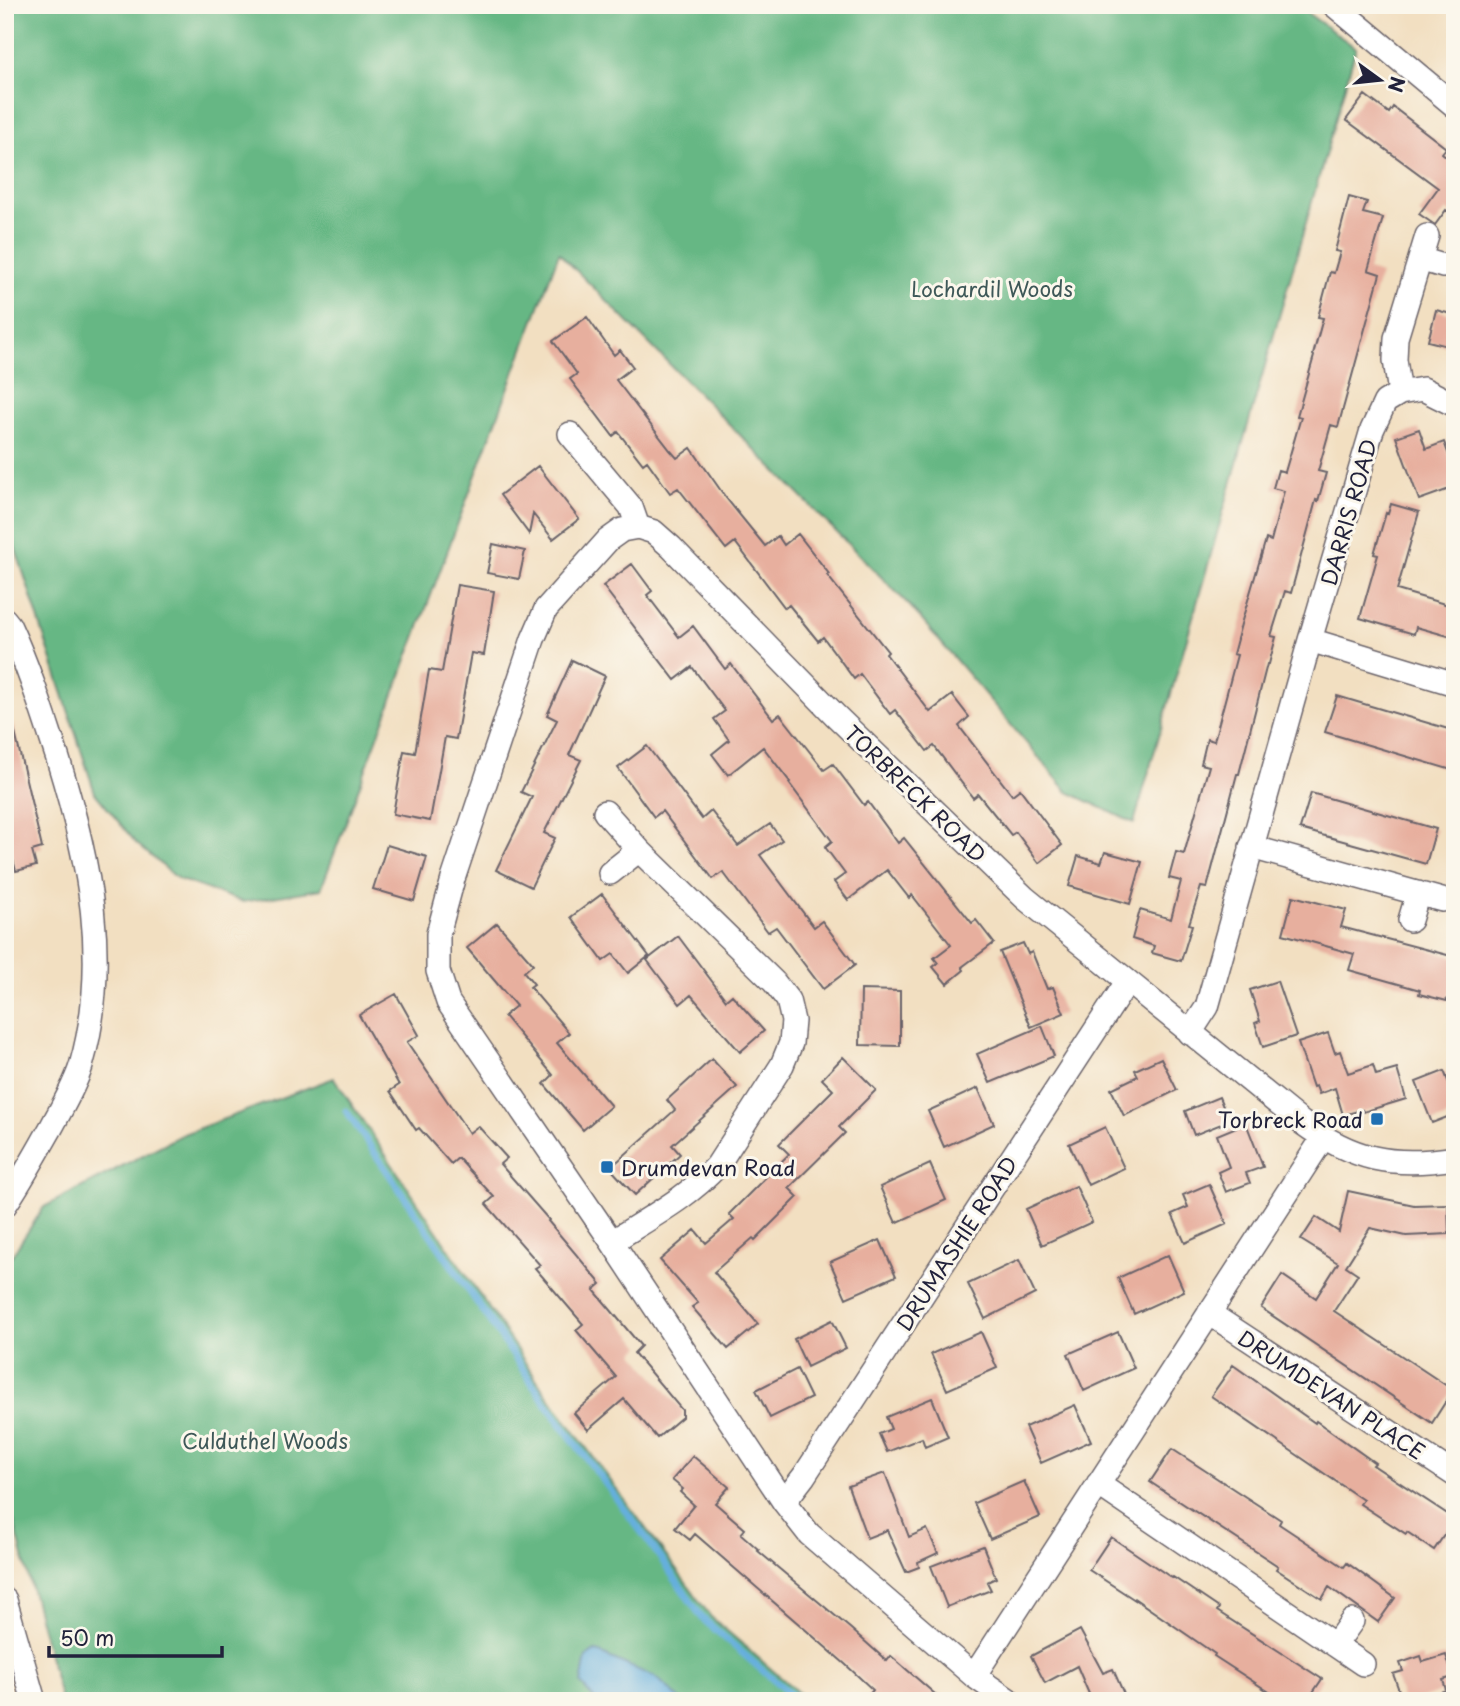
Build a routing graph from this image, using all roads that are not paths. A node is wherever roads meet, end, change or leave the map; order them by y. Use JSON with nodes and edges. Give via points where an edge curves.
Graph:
{"nodes":[{"id":1,"x":1334,"y":5,"type":"edge"},
{"id":2,"x":1455,"y":106,"type":"edge"},
{"id":3,"x":1427,"y":236,"type":"dead end"},
{"id":4,"x":1420,"y":259,"type":"junction"},
{"id":5,"x":1443,"y":266,"type":"dead end"},
{"id":6,"x":1400,"y":393,"type":"junction"},
{"id":7,"x":1455,"y":405,"type":"edge"},
{"id":8,"x":570,"y":434,"type":"dead end"},
{"id":9,"x":638,"y":527,"type":"junction"},
{"id":10,"x":5,"y":620,"type":"edge"},
{"id":11,"x":1310,"y":640,"type":"junction"},
{"id":12,"x":1455,"y":684,"type":"edge"},
{"id":13,"x":605,"y":812,"type":"dead end"},
{"id":14,"x":1251,"y":848,"type":"junction"},
{"id":15,"x":639,"y":850,"type":"junction"},
{"id":16,"x":610,"y":873,"type":"dead end"},
{"id":17,"x":1418,"y":893,"type":"junction"},
{"id":18,"x":1442,"y":900,"type":"dead end"},
{"id":19,"x":1410,"y":920,"type":"dead end"},
{"id":20,"x":1127,"y":982,"type":"junction"},
{"id":21,"x":1190,"y":1033,"type":"junction"},
{"id":22,"x":1323,"y":1138,"type":"junction"},
{"id":23,"x":1455,"y":1158,"type":"edge"},
{"id":24,"x":5,"y":1205,"type":"edge"},
{"id":25,"x":612,"y":1242,"type":"junction"},
{"id":26,"x":1209,"y":1313,"type":"junction"},
{"id":27,"x":1455,"y":1475,"type":"edge"},
{"id":28,"x":1098,"y":1484,"type":"junction"},
{"id":29,"x":784,"y":1502,"type":"junction"},
{"id":30,"x":5,"y":1600,"type":"edge"},
{"id":31,"x":1352,"y":1621,"type":"dead end"},
{"id":32,"x":1335,"y":1645,"type":"junction"},
{"id":33,"x":1363,"y":1664,"type":"dead end"},
{"id":34,"x":974,"y":1676,"type":"junction"},
{"id":35,"x":34,"y":1701,"type":"edge"},
{"id":36,"x":1010,"y":1701,"type":"edge"}],
"edges":[{"from":1,"to":2,"type":"street"},
{"from":3,"to":4,"type":"street"},
{"from":4,"to":5,"type":"street"},
{"from":4,"to":6,"type":"street","via":[[1396,338]]},
{"from":6,"to":7,"type":"street","via":[[1423,389]]},
{"from":6,"to":11,"type":"street","name":"DARRIS ROAD","via":[[1385,402],[1372,429]]},
{"from":8,"to":9,"type":"street","via":[[631,508]]},
{"from":9,"to":20,"type":"street","name":"TORBRECK ROAD","via":[[671,547],[836,716],[1025,898]]},
{"from":9,"to":25,"type":"street","via":[[622,530],[608,540],[546,609],[438,934],[438,971],[448,1002]]},
{"from":10,"to":24,"type":"street","via":[[26,663],[70,800],[89,879],[96,963],[89,1033],[71,1093]]},
{"from":11,"to":12,"type":"street"},
{"from":11,"to":14,"type":"street","name":"DARRIS ROAD"},
{"from":13,"to":15,"type":"street"},
{"from":14,"to":17,"type":"street"},
{"from":14,"to":21,"type":"street","name":"DARRIS ROAD","via":[[1207,1007]]},
{"from":15,"to":16,"type":"street"},
{"from":15,"to":25,"type":"street","via":[[774,982],[788,1000],[793,1021],[782,1065],[717,1166],[690,1191]]},
{"from":17,"to":18,"type":"street"},
{"from":17,"to":19,"type":"street"},
{"from":20,"to":21,"type":"street","name":"TORBRECK ROAD"},
{"from":20,"to":29,"type":"street","name":"DRUMASHIE ROAD"},
{"from":21,"to":22,"type":"street","name":"TORBRECK ROAD"},
{"from":22,"to":23,"type":"street","name":"TORBRECK ROAD","via":[[1370,1158],[1402,1162]]},
{"from":22,"to":26,"type":"street"},
{"from":25,"to":29,"type":"street"},
{"from":26,"to":27,"type":"street","name":"DRUMDEVAN PLACE"},
{"from":26,"to":28,"type":"street"},
{"from":28,"to":32,"type":"street"},
{"from":28,"to":34,"type":"street"},
{"from":29,"to":34,"type":"street","via":[[808,1534]]},
{"from":30,"to":35,"type":"street"},
{"from":31,"to":32,"type":"street"},
{"from":32,"to":33,"type":"street"},
{"from":34,"to":36,"type":"street"}]}
